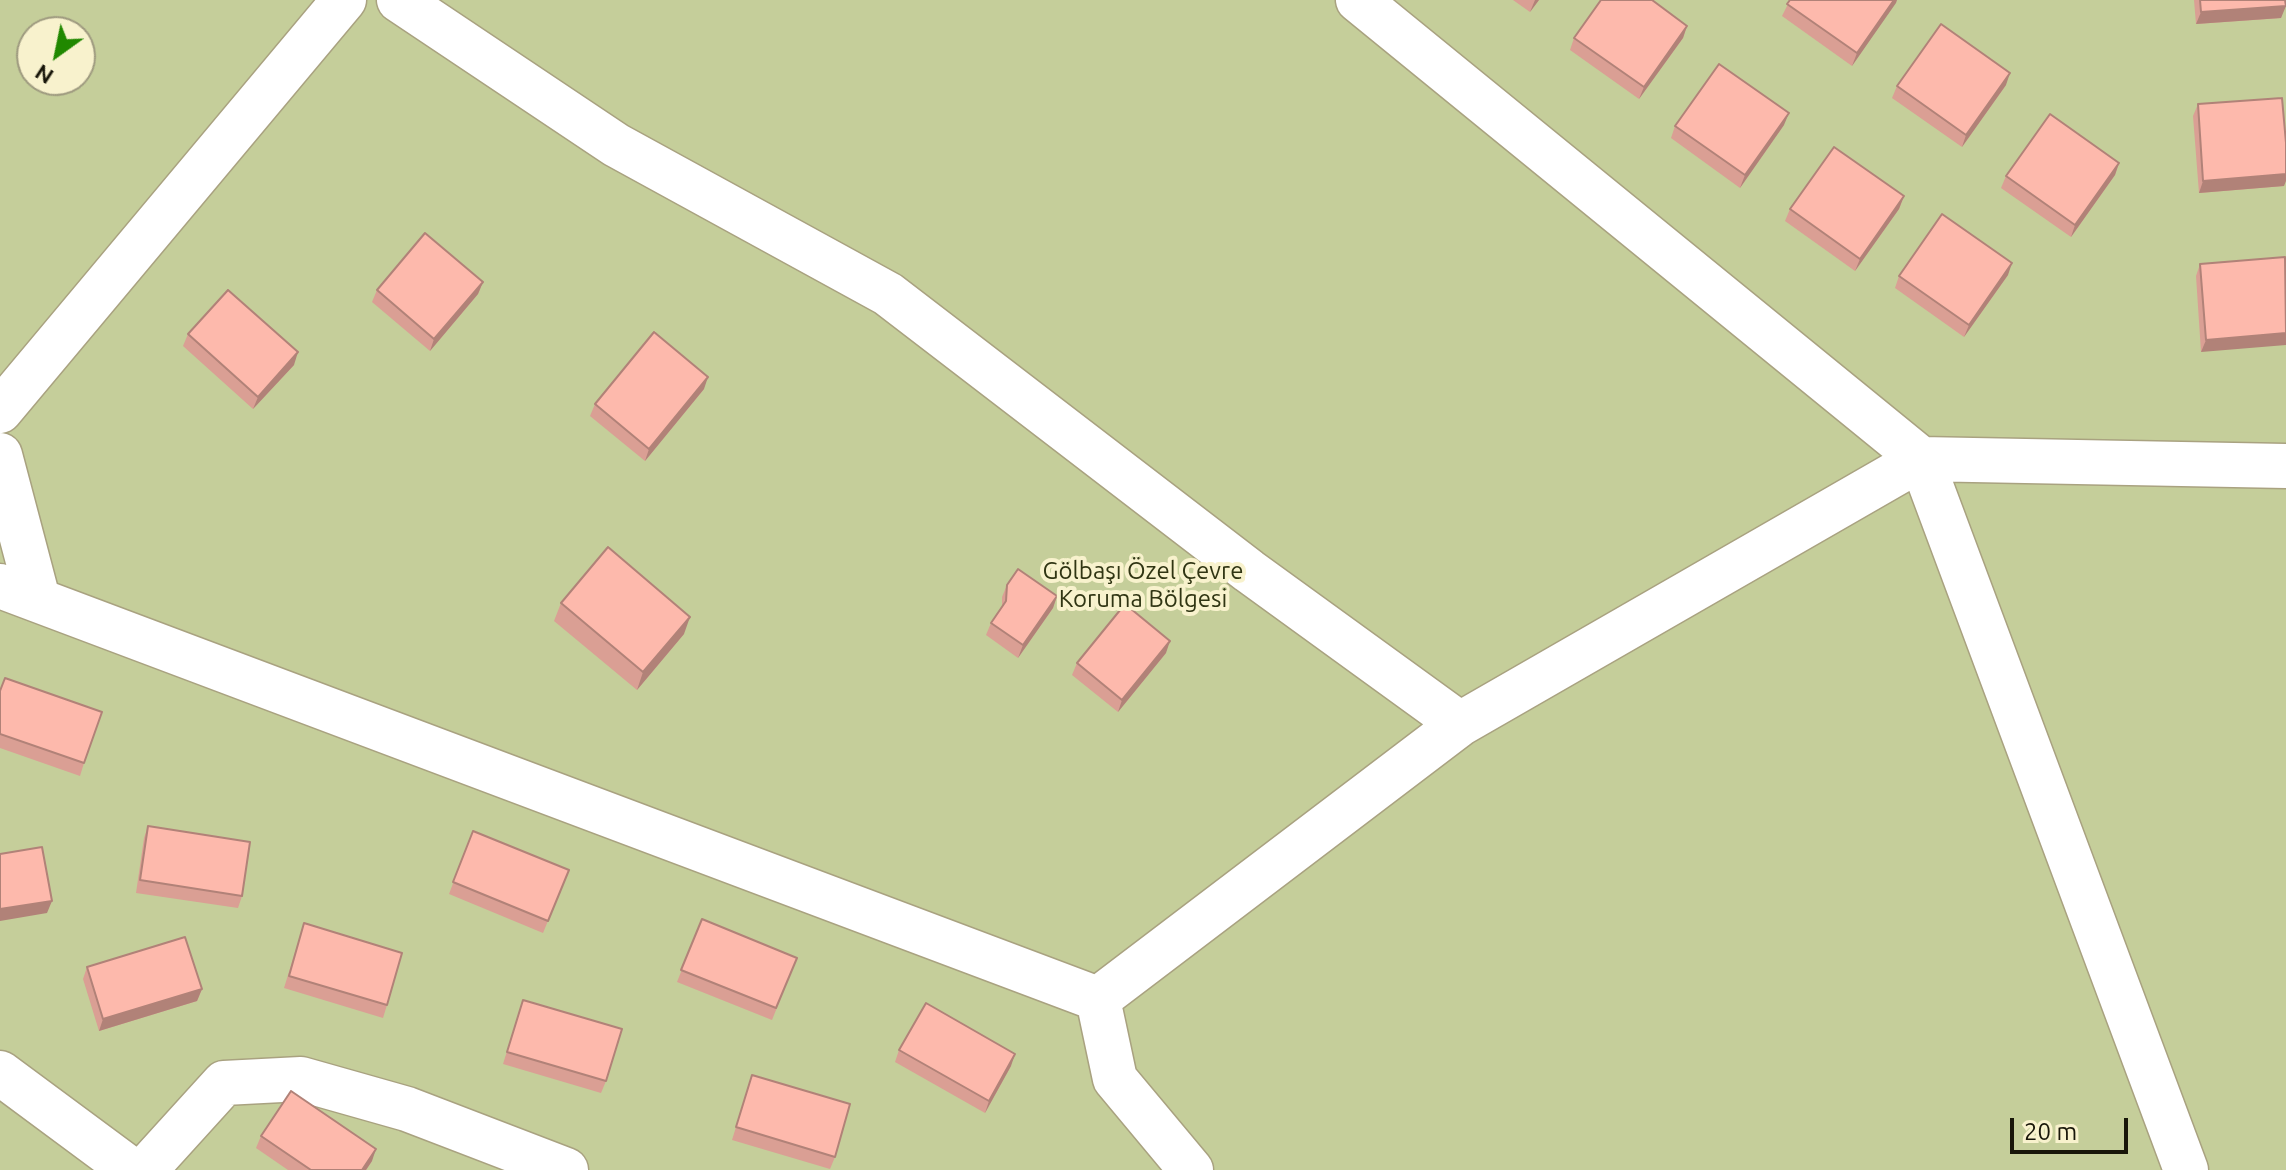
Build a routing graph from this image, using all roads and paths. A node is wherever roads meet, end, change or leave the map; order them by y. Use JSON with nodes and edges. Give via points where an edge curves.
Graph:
{"nodes":[{"id":1,"x":344,"y":0,"type":"edge"},
{"id":2,"x":399,"y":0,"type":"edge"},
{"id":3,"x":1358,"y":0,"type":"edge"},
{"id":4,"x":0,"y":411,"type":"edge"},
{"id":5,"x":0,"y":455,"type":"edge"},
{"id":6,"x":1921,"y":459,"type":"junction"},
{"id":7,"x":2286,"y":466,"type":"edge"},
{"id":8,"x":19,"y":592,"type":"edge"},
{"id":9,"x":1460,"y":724,"type":"junction"},
{"id":10,"x":1098,"y":999,"type":"junction"},
{"id":11,"x":0,"y":1073,"type":"edge"},
{"id":12,"x":131,"y":1170,"type":"edge"},
{"id":13,"x":145,"y":1170,"type":"edge"},
{"id":14,"x":566,"y":1170,"type":"edge"},
{"id":15,"x":1191,"y":1170,"type":"edge"},
{"id":16,"x":2186,"y":1170,"type":"edge"}],
"edges":[{"from":1,"to":4,"type":"street"},
{"from":2,"to":9,"type":"street","via":[[616,145],[888,294],[1249,571]]},
{"from":3,"to":6,"type":"street"},
{"from":5,"to":8,"type":"street"},
{"from":6,"to":7,"type":"street"},
{"from":6,"to":9,"type":"street"},
{"from":6,"to":16,"type":"street"},
{"from":8,"to":10,"type":"street"},
{"from":9,"to":10,"type":"street"},
{"from":10,"to":15,"type":"street","via":[[1115,1079]]},
{"from":11,"to":12,"type":"street"},
{"from":13,"to":14,"type":"street","via":[[224,1083],[301,1079],[407,1109]]}]}
